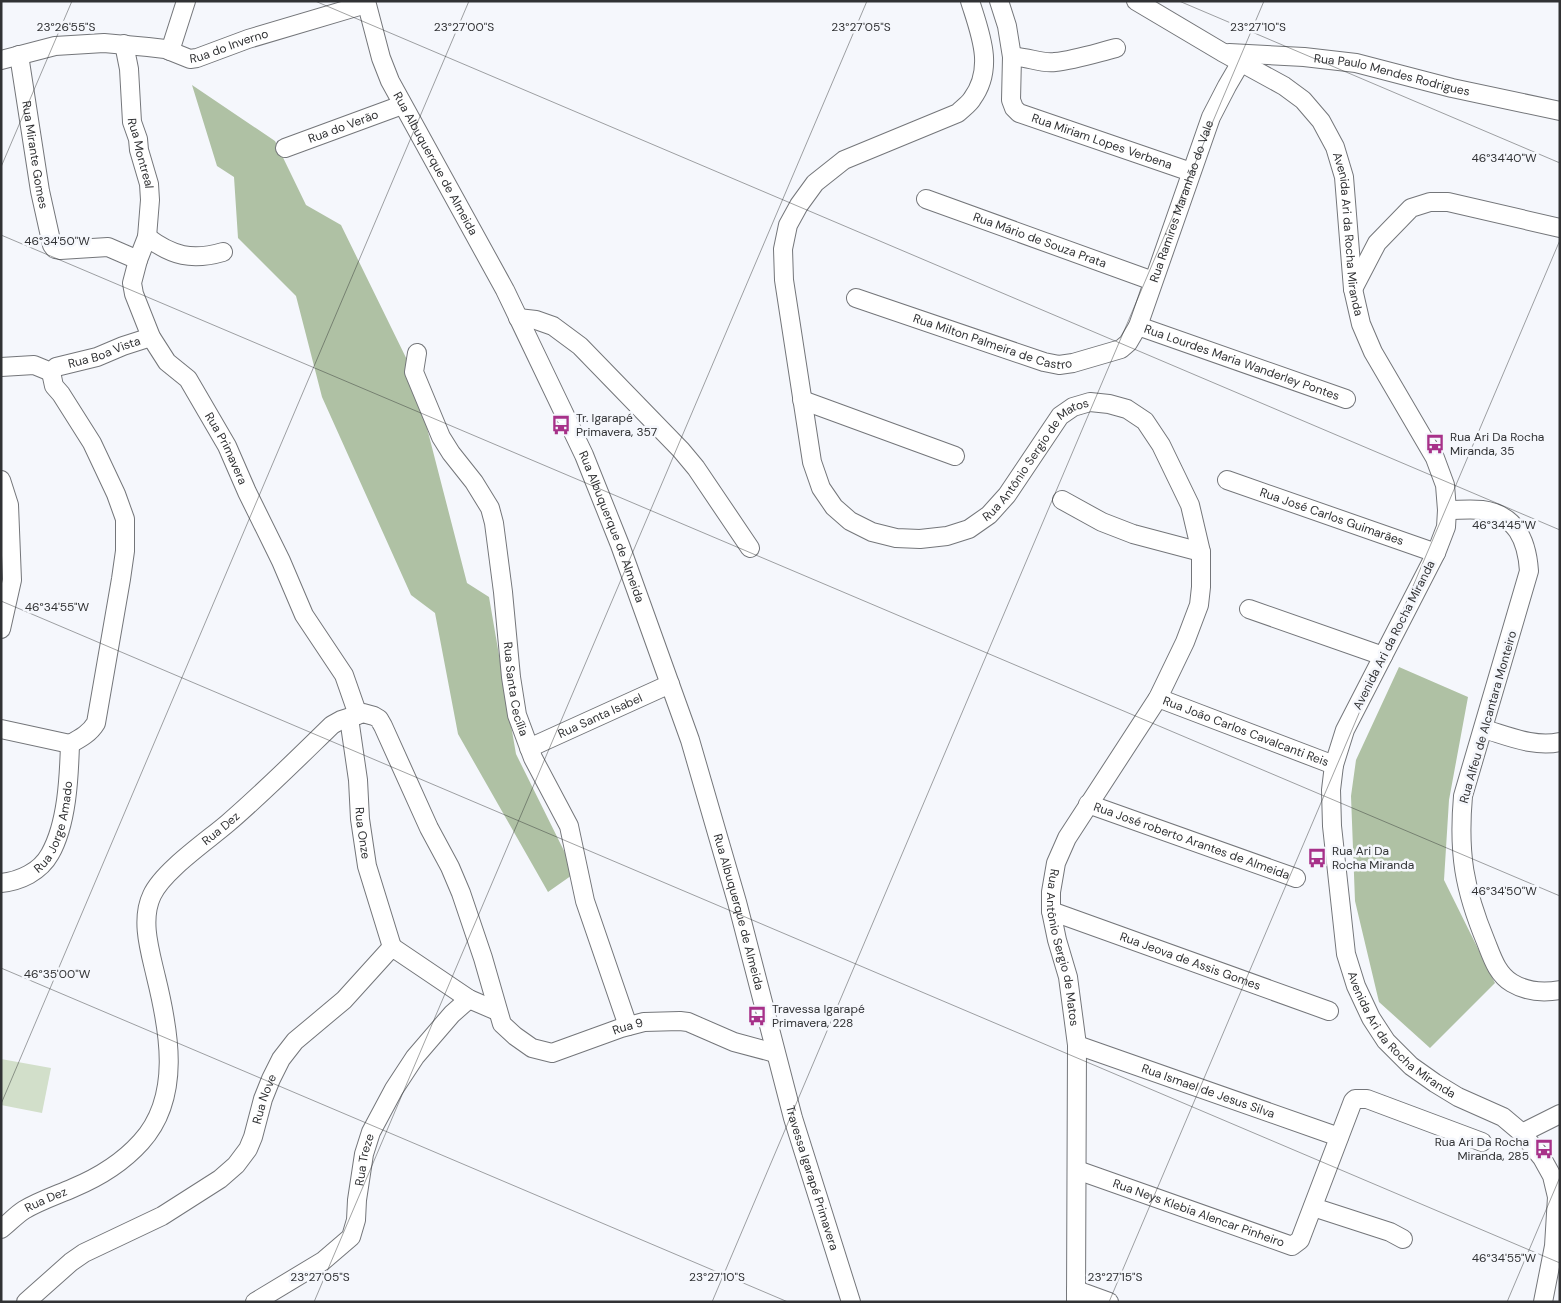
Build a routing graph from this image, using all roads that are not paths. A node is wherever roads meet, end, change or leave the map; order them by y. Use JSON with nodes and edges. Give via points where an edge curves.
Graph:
{"nodes":[{"id":1,"x":186,"y":1,"type":"edge"},
{"id":2,"x":970,"y":1,"type":"edge"},
{"id":3,"x":999,"y":1,"type":"edge"},
{"id":4,"x":1136,"y":1,"type":"edge"},
{"id":5,"x":366,"y":3,"type":"edge"},
{"id":6,"x":124,"y":44,"type":"junction"},
{"id":7,"x":1116,"y":48,"type":"dead end"},
{"id":8,"x":170,"y":51,"type":"junction"},
{"id":9,"x":1222,"y":52,"type":"junction"},
{"id":10,"x":19,"y":55,"type":"junction"},
{"id":11,"x":1012,"y":57,"type":"junction"},
{"id":12,"x":1,"y":60,"type":"edge"},
{"id":13,"x":1242,"y":62,"type":"junction"},
{"id":14,"x":402,"y":105,"type":"junction"},
{"id":15,"x":1560,"y":111,"type":"edge"},
{"id":16,"x":285,"y":148,"type":"dead end"},
{"id":17,"x":1191,"y":172,"type":"junction"},
{"id":18,"x":926,"y":199,"type":"dead end"},
{"id":19,"x":1560,"y":228,"type":"edge"},
{"id":20,"x":148,"y":237,"type":"junction"},
{"id":21,"x":223,"y":252,"type":"dead end"},
{"id":22,"x":138,"y":260,"type":"junction"},
{"id":23,"x":1153,"y":281,"type":"junction"},
{"id":24,"x":1353,"y":289,"type":"junction"},
{"id":25,"x":856,"y":298,"type":"dead end"},
{"id":26,"x":518,"y":318,"type":"junction"},
{"id":27,"x":1138,"y":326,"type":"junction"},
{"id":28,"x":151,"y":337,"type":"junction"},
{"id":29,"x":1128,"y":343,"type":"joint"},
{"id":30,"x":417,"y":353,"type":"dead end"},
{"id":31,"x":1,"y":367,"type":"edge"},
{"id":32,"x":51,"y":372,"type":"junction"},
{"id":33,"x":802,"y":400,"type":"junction"},
{"id":34,"x":1346,"y":400,"type":"dead end"},
{"id":35,"x":955,"y":456,"type":"dead end"},
{"id":36,"x":1,"y":480,"type":"edge"},
{"id":37,"x":1228,"y":480,"type":"dead end"},
{"id":38,"x":1062,"y":500,"type":"dead end"},
{"id":39,"x":1447,"y":510,"type":"junction"},
{"id":40,"x":750,"y":548,"type":"dead end"},
{"id":41,"x":1201,"y":552,"type":"junction"},
{"id":42,"x":1436,"y":553,"type":"junction"},
{"id":43,"x":1249,"y":609,"type":"dead end"},
{"id":44,"x":1,"y":629,"type":"edge"},
{"id":45,"x":1383,"y":656,"type":"junction"},
{"id":46,"x":670,"y":684,"type":"junction"},
{"id":47,"x":1158,"y":698,"type":"junction"},
{"id":48,"x":354,"y":716,"type":"junction"},
{"id":49,"x":1,"y":729,"type":"edge"},
{"id":50,"x":1484,"y":729,"type":"junction"},
{"id":51,"x":1560,"y":742,"type":"edge"},
{"id":52,"x":70,"y":744,"type":"junction"},
{"id":53,"x":529,"y":748,"type":"junction"},
{"id":54,"x":1334,"y":765,"type":"junction"},
{"id":55,"x":1088,"y":804,"type":"junction"},
{"id":56,"x":1296,"y":878,"type":"dead end"},
{"id":57,"x":1,"y":883,"type":"edge"},
{"id":58,"x":1051,"y":911,"type":"junction"},
{"id":59,"x":392,"y":946,"type":"junction"},
{"id":60,"x":1560,"y":990,"type":"edge"},
{"id":61,"x":469,"y":999,"type":"junction"},
{"id":62,"x":497,"y":1011,"type":"junction"},
{"id":63,"x":1328,"y":1011,"type":"dead end"},
{"id":64,"x":628,"y":1026,"type":"junction"},
{"id":65,"x":1077,"y":1045,"type":"junction"},
{"id":66,"x":775,"y":1053,"type":"junction"},
{"id":67,"x":1560,"y":1114,"type":"edge"},
{"id":68,"x":1522,"y":1133,"type":"junction"},
{"id":69,"x":1338,"y":1137,"type":"junction"},
{"id":70,"x":1482,"y":1142,"type":"dead end"},
{"id":71,"x":1077,"y":1170,"type":"junction"},
{"id":72,"x":1313,"y":1207,"type":"junction"},
{"id":73,"x":1,"y":1229,"type":"edge"},
{"id":74,"x":1403,"y":1239,"type":"dead end"},
{"id":75,"x":1557,"y":1244,"type":"edge"},
{"id":76,"x":1076,"y":1296,"type":"edge"},
{"id":77,"x":26,"y":1302,"type":"edge"},
{"id":78,"x":255,"y":1302,"type":"edge"},
{"id":79,"x":851,"y":1302,"type":"edge"},
{"id":80,"x":1109,"y":1302,"type":"edge"},
{"id":81,"x":1543,"y":1302,"type":"edge"}],
"edges":[{"from":1,"to":8,"type":"street"},
{"from":2,"to":33,"type":"street","name":"Rua Antônio Sergio de Matos","via":[[984,49],[985,67],[981,84],[972,100],[958,113],[844,160],[816,183],[788,225],[783,249],[784,280]]},
{"from":3,"to":11,"type":"street"},
{"from":4,"to":9,"type":"street","name":"Avenida Ari da Rocha Miranda"},
{"from":5,"to":8,"type":"street","name":"Rua do Inverno","via":[[197,58],[190,59]]},
{"from":5,"to":14,"type":"street","name":"Rua Albuquerque de Almeida","via":[[381,58]]},
{"from":6,"to":8,"type":"street","name":"Rua do Inverno"},
{"from":6,"to":10,"type":"street","name":"Rua do Inverno","via":[[55,46]]},
{"from":6,"to":20,"type":"street","name":"Rua Montreal","via":[[129,68],[132,122],[150,200]]},
{"from":7,"to":11,"type":"street","via":[[1054,62]]},
{"from":9,"to":13,"type":"street","name":"Avenida Ari da Rocha Miranda"},
{"from":9,"to":15,"type":"street","name":"Rua Paulo Mendes Rodrigues","via":[[1356,63]]},
{"from":10,"to":12,"type":"street","name":"Rua do Inverno"},
{"from":10,"to":22,"type":"street","name":"Rua Mirante Gomes","via":[[40,191],[52,244],[60,250],[108,247]]},
{"from":11,"to":17,"type":"street","name":"Rua Miriam Lopes Verbena","via":[[1011,100],[1019,113]]},
{"from":13,"to":17,"type":"street","name":"Rua Ramires Maranhão do Vale","via":[[1211,117]]},
{"from":13,"to":24,"type":"street","name":"Avenida Ari da Rocha Miranda","via":[[1303,100],[1321,121],[1335,146],[1344,177]]},
{"from":14,"to":16,"type":"street","name":"Rua do Verão"},
{"from":14,"to":26,"type":"street","name":"Rua Albuquerque de Almeida"},
{"from":17,"to":23,"type":"street","name":"Rua Ramires Maranhão do Vale"},
{"from":18,"to":23,"type":"street","name":"Rua Mário de Souza Prata"},
{"from":19,"to":24,"type":"street","via":[[1448,202],[1430,202],[1411,208],[1377,243]]},
{"from":20,"to":21,"type":"street","via":[[161,248],[178,255]]},
{"from":20,"to":22,"type":"street","name":"Rua Montreal"},
{"from":22,"to":28,"type":"street","name":"Rua Primavera","via":[[132,283]]},
{"from":23,"to":27,"type":"street","name":"Rua Ramires Maranhão do Vale"},
{"from":24,"to":39,"type":"street","name":"Avenida Ari da Rocha Miranda","via":[[1361,324],[1373,352],[1435,458],[1445,484]]},
{"from":25,"to":29,"type":"street","name":"Rua Milton Palmeira de Castro","via":[[1059,365],[1115,351]]},
{"from":26,"to":40,"type":"street","via":[[553,326],[580,346],[681,450]]},
{"from":26,"to":46,"type":"street","name":"Rua Albuquerque de Almeida","via":[[584,455]]},
{"from":27,"to":29,"type":"street","name":"Rua Ramires Maranhão do Vale"},
{"from":27,"to":34,"type":"street","name":"Rua Lourdes Maria Wanderley Pontes"},
{"from":28,"to":32,"type":"street","name":"Rua Boa Vista","via":[[97,357],[56,367]]},
{"from":28,"to":48,"type":"street","name":"Rua Primavera","via":[[167,362],[188,379],[227,446],[304,615],[344,676]]},
{"from":30,"to":53,"type":"street","name":"Rua Santa Cecília","via":[[414,372],[441,437],[490,508],[517,715]]},
{"from":31,"to":32,"type":"street","via":[[34,365]]},
{"from":32,"to":52,"type":"street","via":[[54,386],[92,443],[125,519],[125,551],[99,712],[93,729]]},
{"from":33,"to":35,"type":"street"},
{"from":33,"to":41,"type":"street","name":"Rua Antônio Sergio de Matos","via":[[812,462],[821,488],[834,507],[850,521],[872,532],[920,539],[947,536],[969,528],[989,515],[1007,495],[1060,416],[1073,407],[1090,402],[1127,409],[1145,421],[1161,445],[1190,504]]},
{"from":36,"to":44,"type":"street","via":[[9,505],[12,580]]},
{"from":37,"to":42,"type":"street","name":"Rua José Carlos Guimarães"},
{"from":38,"to":41,"type":"street","via":[[1102,522],[1133,534]]},
{"from":39,"to":42,"type":"street","name":"Avenida Ari da Rocha Miranda","via":[[1446,527]]},
{"from":39,"to":50,"type":"street","name":"Rua Alfeu de Alcantara Monteiro","via":[[1482,510],[1498,514],[1522,537],[1528,553],[1529,571]]},
{"from":41,"to":47,"type":"street","name":"Rua Antônio Sergio de Matos","via":[[1199,604]]},
{"from":42,"to":45,"type":"street","name":"Avenida Ari da Rocha Miranda"},
{"from":43,"to":45,"type":"street"},
{"from":45,"to":54,"type":"street","name":"Avenida Ari da Rocha Miranda","via":[[1345,730]]},
{"from":46,"to":53,"type":"street","name":"Rua Santa Isabel"},
{"from":46,"to":66,"type":"street","name":"Rua Albuquerque de Almeida","via":[[720,841]]},
{"from":47,"to":54,"type":"street","name":"Rua João Carlos Cavalcanti Reis"},
{"from":47,"to":55,"type":"street","name":"Rua Antônio Sergio de Matos"},
{"from":48,"to":59,"type":"street","name":"Rua Onze","via":[[360,819],[367,866]]},
{"from":48,"to":62,"type":"street","via":[[362,713],[379,719],[393,745],[461,893]]},
{"from":48,"to":73,"type":"street","name":"Rua Dez","via":[[332,725],[241,811],[174,868],[152,894],[146,922],[168,1042],[165,1097],[154,1125],[137,1146],[103,1172],[22,1211]]},
{"from":49,"to":52,"type":"street"},
{"from":50,"to":51,"type":"street","via":[[1532,742]]},
{"from":50,"to":60,"type":"street","name":"Rua Alfeu de Alcantara Monteiro","via":[[1462,804],[1460,828],[1467,888],[1499,971],[1511,982],[1529,990]]},
{"from":52,"to":57,"type":"street","name":"Rua Jorge Amado","via":[[63,817],[49,856],[25,878]]},
{"from":53,"to":64,"type":"street","name":"Rua Santa Cecília","via":[[569,826],[585,901]]},
{"from":54,"to":68,"type":"street","name":"Avenida Ari da Rocha Miranda","via":[[1332,826],[1346,954],[1371,1018],[1386,1041],[1411,1066],[1458,1097],[1503,1117]]},
{"from":55,"to":56,"type":"street","name":"Rua José roberto Arantes de Almeida"},
{"from":55,"to":58,"type":"street","name":"Rua Antônio Sergio de Matos","via":[[1056,863]]},
{"from":58,"to":63,"type":"street","name":"Rua Jeova de Assis Gomes"},
{"from":58,"to":65,"type":"street","name":"Rua Antônio Sergio de Matos","via":[[1068,977]]},
{"from":59,"to":61,"type":"street"},
{"from":59,"to":77,"type":"street","name":"Rua Nove","via":[[344,1000],[295,1041],[281,1058],[263,1099],[248,1149],[236,1164],[220,1179],[162,1216],[71,1262]]},
{"from":61,"to":62,"type":"street"},
{"from":61,"to":78,"type":"street","name":"Rua Treze","via":[[446,1020],[415,1057],[371,1132],[364,1154],[351,1237],[323,1261]]},
{"from":62,"to":64,"type":"street","name":"Rua 9","via":[[502,1024],[514,1036],[532,1048],[552,1053]]},
{"from":64,"to":66,"type":"street","name":"Rua 9","via":[[644,1022],[688,1022],[734,1042]]},
{"from":65,"to":69,"type":"street","name":"Rua Ismael de Jesus Silva"},
{"from":65,"to":71,"type":"street","name":"Rua Antônio Sergio de Matos"},
{"from":66,"to":79,"type":"street","name":"Travessa Igarapé Primavera"},
{"from":67,"to":68,"type":"street"},
{"from":68,"to":75,"type":"street","name":"Avenida Ari da Rocha Miranda","via":[[1552,1176]]},
{"from":69,"to":70,"type":"street","name":"Rua Neys Klebia Alencar Pinheiro","via":[[1353,1101],[1358,1098]]},
{"from":69,"to":72,"type":"street","name":"Rua Neys Klebia Alencar Pinheiro"},
{"from":71,"to":72,"type":"street","name":"Rua Neys Klebia Alencar Pinheiro","via":[[1292,1246],[1300,1240]]},
{"from":71,"to":76,"type":"street","name":"Rua Antônio Sergio de Matos"},
{"from":72,"to":74,"type":"street"},
{"from":75,"to":81,"type":"street","name":"Avenida Ari da Rocha Miranda"},
{"from":76,"to":80,"type":"street"}]}
